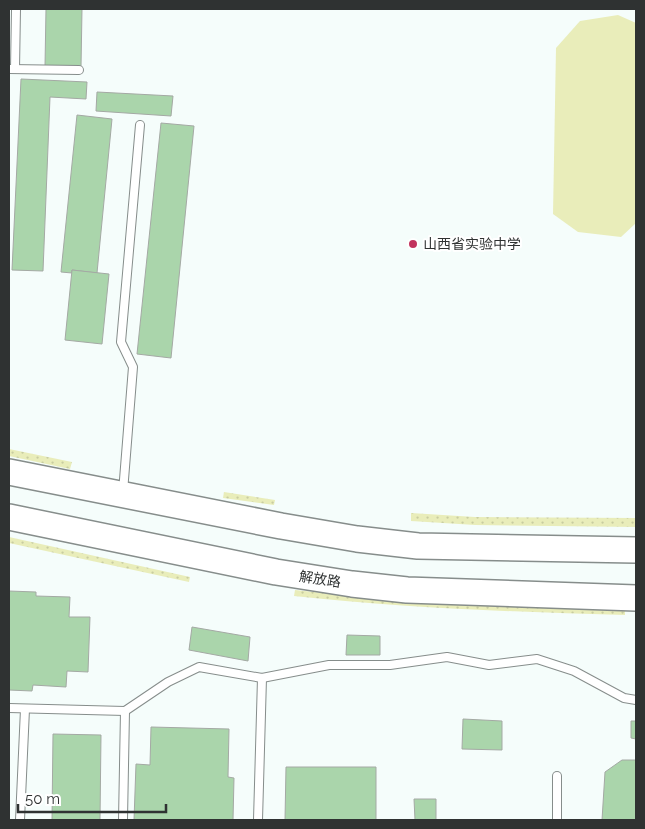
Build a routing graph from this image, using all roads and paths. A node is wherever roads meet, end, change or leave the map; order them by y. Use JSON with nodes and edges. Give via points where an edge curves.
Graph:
{"nodes":[{"id":1,"x":16,"y":9,"type":"edge"},
{"id":2,"x":12,"y":69,"type":"edge"},
{"id":3,"x":79,"y":70,"type":"dead end"},
{"id":4,"x":140,"y":125,"type":"dead end"},
{"id":5,"x":9,"y":472,"type":"edge"},
{"id":6,"x":123,"y":495,"type":"junction"},
{"id":7,"x":9,"y":517,"type":"edge"},
{"id":8,"x":636,"y":550,"type":"edge"},
{"id":9,"x":636,"y":598,"type":"edge"},
{"id":10,"x":262,"y":678,"type":"junction"},
{"id":11,"x":636,"y":700,"type":"edge"},
{"id":12,"x":9,"y":708,"type":"edge"},
{"id":13,"x":24,"y":709,"type":"junction"},
{"id":14,"x":125,"y":711,"type":"junction"},
{"id":15,"x":557,"y":776,"type":"dead end"},
{"id":16,"x":20,"y":820,"type":"edge"},
{"id":17,"x":123,"y":820,"type":"edge"},
{"id":18,"x":258,"y":820,"type":"edge"},
{"id":19,"x":557,"y":820,"type":"edge"}],
"edges":[{"from":1,"to":2,"type":"lane"},
{"from":2,"to":3,"type":"lane"},
{"from":4,"to":6,"type":"lane","via":[[121,342],[133,367]]},
{"from":5,"to":6,"type":"main road"},
{"from":6,"to":8,"type":"main road","via":[[281,526],[418,546]]},
{"from":7,"to":9,"type":"main road","name":"解放路","via":[[276,572],[352,584],[407,590]]},
{"from":10,"to":11,"type":"lane","via":[[329,666],[390,665],[447,657],[489,665],[537,659],[574,671],[624,698]]},
{"from":10,"to":14,"type":"lane","via":[[199,667],[168,682]]},
{"from":10,"to":18,"type":"lane"},
{"from":12,"to":13,"type":"lane"},
{"from":13,"to":14,"type":"lane"},
{"from":13,"to":16,"type":"lane"},
{"from":14,"to":17,"type":"lane"},
{"from":15,"to":19,"type":"lane"}]}
